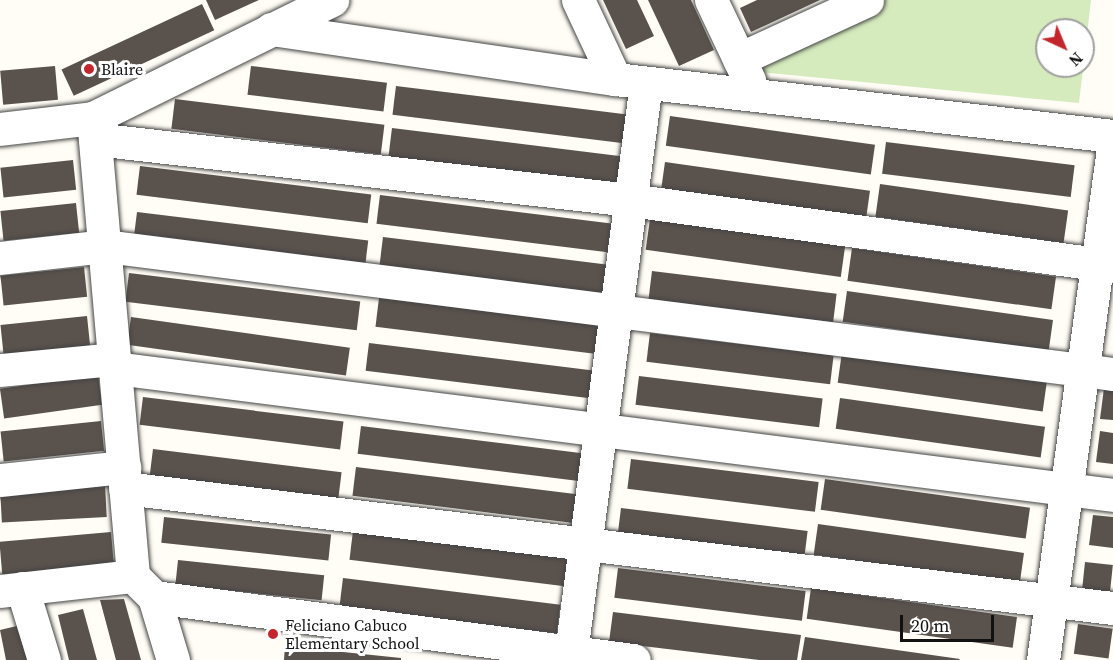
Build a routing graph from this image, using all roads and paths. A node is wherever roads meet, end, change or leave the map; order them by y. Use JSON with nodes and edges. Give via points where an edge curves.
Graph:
{"nodes":[{"id":1,"x":332,"y":0,"type":"edge"},
{"id":2,"x":578,"y":0,"type":"edge"},
{"id":3,"x":711,"y":0,"type":"edge"},
{"id":4,"x":867,"y":0,"type":"edge"},
{"id":5,"x":271,"y":29,"type":"junction"},
{"id":6,"x":739,"y":59,"type":"junction"},
{"id":7,"x":631,"y":81,"type":"junction"},
{"id":8,"x":756,"y":94,"type":"junction"},
{"id":9,"x":0,"y":129,"type":"edge"},
{"id":10,"x":94,"y":129,"type":"junction"},
{"id":11,"x":1113,"y":151,"type":"edge"},
{"id":12,"x":630,"y":200,"type":"junction"},
{"id":13,"x":105,"y":246,"type":"junction"},
{"id":14,"x":0,"y":258,"type":"edge"},
{"id":15,"x":1105,"y":265,"type":"edge"},
{"id":16,"x":616,"y":312,"type":"junction"},
{"id":17,"x":115,"y":364,"type":"junction"},
{"id":18,"x":0,"y":370,"type":"edge"},
{"id":19,"x":1098,"y":372,"type":"edge"},
{"id":20,"x":601,"y":428,"type":"junction"},
{"id":21,"x":125,"y":477,"type":"junction"},
{"id":22,"x":0,"y":480,"type":"edge"},
{"id":23,"x":1066,"y":489,"type":"junction"},
{"id":24,"x":1113,"y":495,"type":"edge"},
{"id":25,"x":585,"y":544,"type":"junction"},
{"id":26,"x":144,"y":586,"type":"junction"},
{"id":27,"x":11,"y":590,"type":"edge"},
{"id":28,"x":1051,"y":601,"type":"junction"},
{"id":29,"x":1113,"y":609,"type":"edge"},
{"id":30,"x":571,"y":656,"type":"edge"},
{"id":31,"x":44,"y":660,"type":"edge"},
{"id":32,"x":173,"y":660,"type":"edge"},
{"id":33,"x":634,"y":660,"type":"edge"},
{"id":34,"x":1043,"y":660,"type":"edge"}],
"edges":[{"from":1,"to":5,"type":"street"},
{"from":2,"to":7,"type":"street"},
{"from":3,"to":6,"type":"street"},
{"from":4,"to":6,"type":"street"},
{"from":5,"to":7,"type":"street"},
{"from":5,"to":10,"type":"street"},
{"from":6,"to":8,"type":"street"},
{"from":7,"to":8,"type":"street"},
{"from":7,"to":12,"type":"street"},
{"from":8,"to":11,"type":"street"},
{"from":9,"to":10,"type":"street"},
{"from":10,"to":12,"type":"street"},
{"from":10,"to":13,"type":"street"},
{"from":11,"to":15,"type":"street"},
{"from":12,"to":15,"type":"street"},
{"from":12,"to":16,"type":"street"},
{"from":13,"to":14,"type":"street"},
{"from":13,"to":16,"type":"street"},
{"from":13,"to":17,"type":"street"},
{"from":15,"to":19,"type":"street"},
{"from":16,"to":19,"type":"street"},
{"from":16,"to":20,"type":"street"},
{"from":17,"to":18,"type":"street"},
{"from":17,"to":20,"type":"street"},
{"from":17,"to":21,"type":"street"},
{"from":19,"to":23,"type":"street"},
{"from":20,"to":23,"type":"street"},
{"from":20,"to":25,"type":"street"},
{"from":21,"to":22,"type":"street"},
{"from":21,"to":25,"type":"street"},
{"from":21,"to":26,"type":"street"},
{"from":23,"to":24,"type":"street"},
{"from":23,"to":28,"type":"street"},
{"from":25,"to":28,"type":"street"},
{"from":25,"to":30,"type":"street"},
{"from":26,"to":27,"type":"street"},
{"from":26,"to":30,"type":"street"},
{"from":26,"to":32,"type":"street"},
{"from":27,"to":31,"type":"street"},
{"from":28,"to":29,"type":"street"},
{"from":28,"to":34,"type":"street"},
{"from":30,"to":33,"type":"street"}]}
